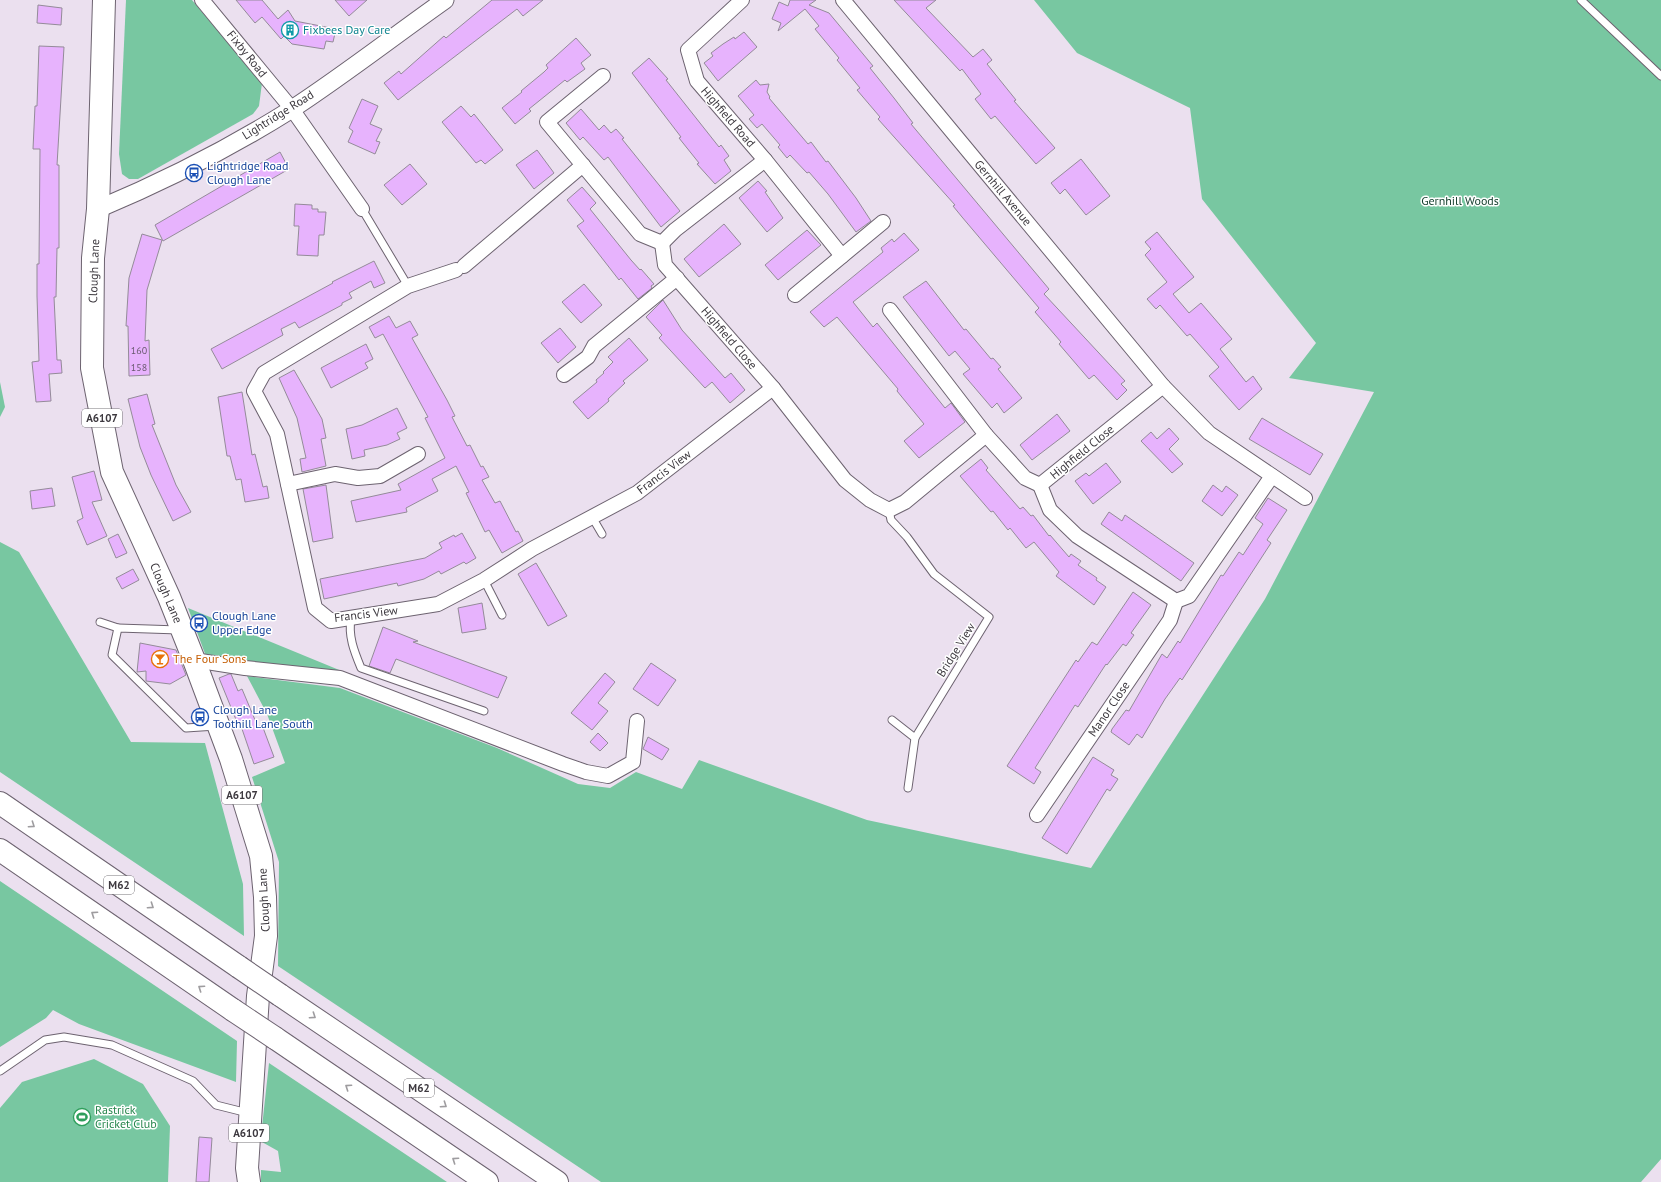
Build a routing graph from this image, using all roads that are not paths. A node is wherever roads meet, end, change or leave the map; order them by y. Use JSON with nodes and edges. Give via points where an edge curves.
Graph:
{"nodes":[{"id":1,"x":104,"y":0,"type":"edge"},
{"id":2,"x":202,"y":0,"type":"edge"},
{"id":3,"x":445,"y":0,"type":"edge"},
{"id":4,"x":742,"y":0,"type":"edge"},
{"id":5,"x":843,"y":0,"type":"edge"},
{"id":6,"x":1581,"y":0,"type":"edge"},
{"id":7,"x":604,"y":76,"type":"dead end"},
{"id":8,"x":1661,"y":76,"type":"edge"},
{"id":9,"x":292,"y":108,"type":"junction"},
{"id":10,"x":765,"y":160,"type":"junction"},
{"id":11,"x":582,"y":164,"type":"junction"},
{"id":12,"x":98,"y":209,"type":"junction"},
{"id":13,"x":362,"y":209,"type":"joint"},
{"id":14,"x":883,"y":222,"type":"dead end"},
{"id":15,"x":662,"y":243,"type":"junction"},
{"id":16,"x":842,"y":256,"type":"junction"},
{"id":17,"x":677,"y":278,"type":"junction"},
{"id":18,"x":408,"y":286,"type":"junction"},
{"id":19,"x":794,"y":295,"type":"dead end"},
{"id":20,"x":890,"y":310,"type":"dead end"},
{"id":21,"x":564,"y":375,"type":"dead end"},
{"id":22,"x":1163,"y":386,"type":"junction"},
{"id":23,"x":773,"y":388,"type":"junction"},
{"id":24,"x":986,"y":435,"type":"junction"},
{"id":25,"x":418,"y":454,"type":"dead end"},
{"id":26,"x":1272,"y":476,"type":"junction"},
{"id":27,"x":288,"y":484,"type":"junction"},
{"id":28,"x":1040,"y":485,"type":"junction"},
{"id":29,"x":1305,"y":498,"type":"dead end"},
{"id":30,"x":889,"y":510,"type":"junction"},
{"id":31,"x":592,"y":516,"type":"junction"},
{"id":32,"x":602,"y":534,"type":"dead end"},
{"id":33,"x":484,"y":580,"type":"junction"},
{"id":34,"x":1176,"y":601,"type":"junction"},
{"id":35,"x":502,"y":615,"type":"dead end"},
{"id":36,"x":351,"y":618,"type":"junction"},
{"id":37,"x":100,"y":622,"type":"dead end"},
{"id":38,"x":118,"y":628,"type":"junction"},
{"id":39,"x":182,"y":630,"type":"junction"},
{"id":40,"x":194,"y":660,"type":"junction"},
{"id":41,"x":484,"y":711,"type":"dead end"},
{"id":42,"x":892,"y":720,"type":"dead end"},
{"id":43,"x":637,"y":721,"type":"dead end"},
{"id":44,"x":218,"y":725,"type":"junction"},
{"id":45,"x":915,"y":738,"type":"junction"},
{"id":46,"x":908,"y":788,"type":"dead end"},
{"id":47,"x":0,"y":803,"type":"edge"},
{"id":48,"x":1037,"y":815,"type":"dead end"},
{"id":49,"x":0,"y":850,"type":"edge"},
{"id":50,"x":0,"y":1072,"type":"edge"},
{"id":51,"x":250,"y":1114,"type":"junction"},
{"id":52,"x":249,"y":1182,"type":"edge"},
{"id":53,"x":487,"y":1182,"type":"edge"},
{"id":54,"x":557,"y":1182,"type":"edge"}],
"edges":[{"from":1,"to":12,"type":"main road","name":"Clough Lane","number":"A6107"},
{"from":2,"to":9,"type":"street","name":"Fixby Road"},
{"from":3,"to":9,"type":"street","name":"Lightridge Road"},
{"from":4,"to":10,"type":"street","name":"Highfield Road","via":[[688,50],[697,81]]},
{"from":5,"to":22,"type":"street","name":"Gernhill Avenue"},
{"from":6,"to":8,"type":"lane"},
{"from":7,"to":11,"type":"street","via":[[547,122]]},
{"from":9,"to":12,"type":"street","name":"Lightridge Road","via":[[223,149],[148,188]]},
{"from":9,"to":13,"type":"street","name":"Fixby Road"},
{"from":10,"to":15,"type":"street"},
{"from":10,"to":16,"type":"street","name":"Highfield Road"},
{"from":11,"to":15,"type":"street","via":[[640,234]]},
{"from":11,"to":18,"type":"street","name":"Francis View","via":[[460,268]]},
{"from":12,"to":39,"type":"main road","name":"Clough Lane","number":"A6107","via":[[93,258],[92,368],[112,472]]},
{"from":13,"to":18,"type":"lane"},
{"from":14,"to":16,"type":"street"},
{"from":15,"to":17,"type":"street","name":"Highfield Close","via":[[665,265]]},
{"from":16,"to":19,"type":"street"},
{"from":17,"to":21,"type":"street","via":[[594,346],[588,357]]},
{"from":17,"to":23,"type":"street","name":"Highfield Close"},
{"from":18,"to":27,"type":"street","name":"Francis View","via":[[264,373],[254,391],[277,434]]},
{"from":20,"to":24,"type":"street","name":"Highfield Close"},
{"from":22,"to":26,"type":"street","name":"Gernhill Avenue","via":[[1208,433]]},
{"from":22,"to":28,"type":"street","name":"Highfield Close"},
{"from":23,"to":30,"type":"street","name":"Highfield Close","via":[[845,480],[870,500]]},
{"from":23,"to":31,"type":"street","name":"Francis View","via":[[637,493]]},
{"from":24,"to":28,"type":"street","name":"Highfield Close","via":[[1025,478]]},
{"from":24,"to":30,"type":"street","via":[[905,502]]},
{"from":25,"to":27,"type":"street","via":[[380,476],[358,478],[335,474]]},
{"from":26,"to":29,"type":"street","name":"Gernhill Avenue"},
{"from":26,"to":34,"type":"street","via":[[1189,596]]},
{"from":27,"to":36,"type":"street","name":"Francis View","via":[[315,608],[331,621]]},
{"from":28,"to":34,"type":"street","via":[[1050,510],[1077,536]]},
{"from":30,"to":45,"type":"lane","name":"Bridge View","via":[[891,520],[934,574],[989,617]]},
{"from":31,"to":32,"type":"lane"},
{"from":31,"to":33,"type":"street","name":"Francis View","via":[[532,549]]},
{"from":33,"to":35,"type":"lane"},
{"from":33,"to":36,"type":"street","name":"Francis View","via":[[438,604]]},
{"from":34,"to":48,"type":"street","name":"Manor Close","via":[[1170,620]]},
{"from":36,"to":41,"type":"lane","via":[[349,629],[353,650],[361,668]]},
{"from":37,"to":38,"type":"lane"},
{"from":38,"to":39,"type":"lane"},
{"from":38,"to":44,"type":"lane","via":[[112,655],[186,728]]},
{"from":39,"to":40,"type":"main road","name":"Clough Lane","number":"A6107"},
{"from":40,"to":43,"type":"street","via":[[340,678],[563,764],[608,776],[633,762]]},
{"from":40,"to":44,"type":"main road","name":"Clough Lane","number":"A6107"},
{"from":42,"to":45,"type":"lane"},
{"from":44,"to":51,"type":"main road","name":"Clough Lane","number":"A6107","via":[[231,758],[261,856],[265,897],[266,936],[258,996]]},
{"from":45,"to":46,"type":"lane","name":"Bridge View"},
{"from":47,"to":54,"type":"main road","number":"M62","one_way":true,"bridge":true},
{"from":53,"to":49,"type":"main road","one_way":true,"bridge":true},
{"from":50,"to":51,"type":"lane","via":[[45,1040],[64,1037],[112,1045],[193,1081],[216,1105]]},
{"from":51,"to":52,"type":"main road","name":"Clough Lane","number":"A6107","via":[[247,1168]]}]}
